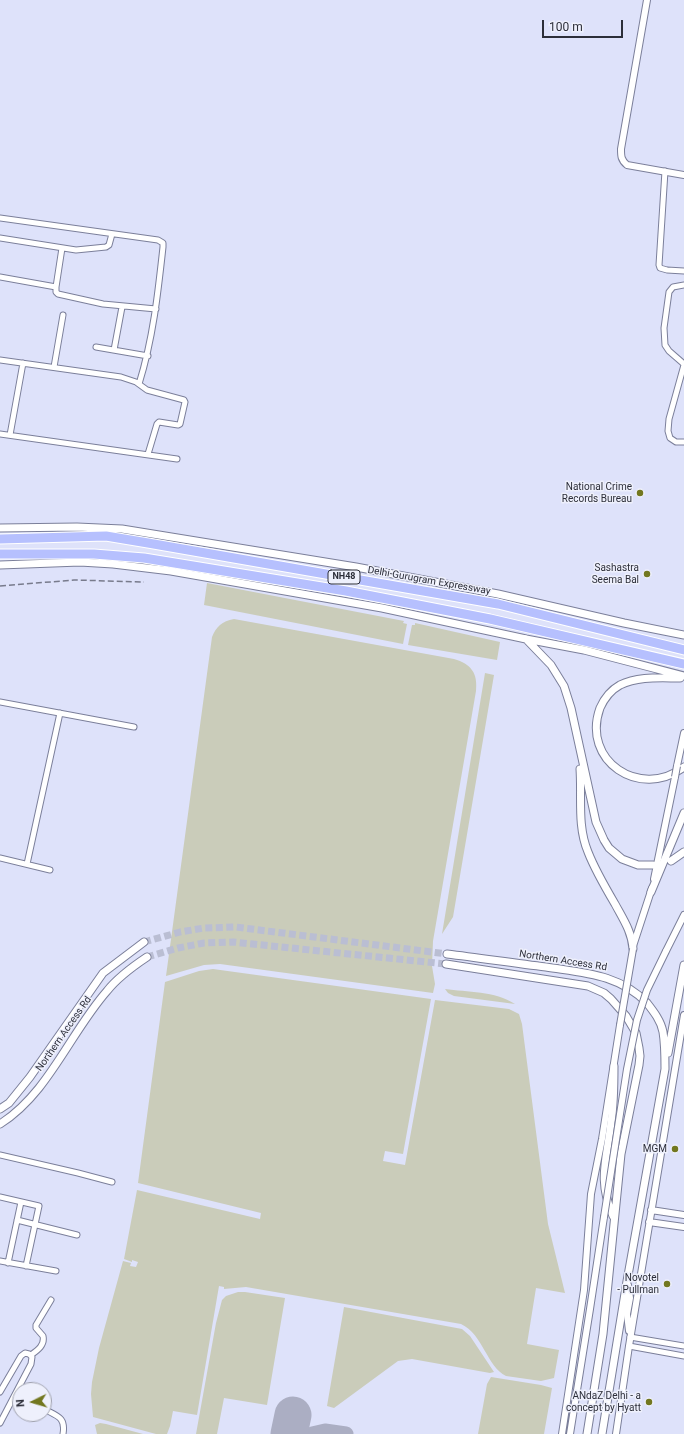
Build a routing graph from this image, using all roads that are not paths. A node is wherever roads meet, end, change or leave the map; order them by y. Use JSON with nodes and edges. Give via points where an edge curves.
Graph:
{"nodes":[{"id":1,"x":647,"y":0,"type":"edge"},
{"id":2,"x":665,"y":171,"type":"junction"},
{"id":3,"x":684,"y":175,"type":"edge"},
{"id":4,"x":0,"y":218,"type":"edge"},
{"id":5,"x":112,"y":234,"type":"junction"},
{"id":6,"x":0,"y":238,"type":"edge"},
{"id":7,"x":62,"y":248,"type":"junction"},
{"id":8,"x":684,"y":271,"type":"edge"},
{"id":9,"x":0,"y":277,"type":"edge"},
{"id":10,"x":684,"y":284,"type":"edge"},
{"id":11,"x":56,"y":287,"type":"junction"},
{"id":12,"x":122,"y":307,"type":"junction"},
{"id":13,"x":156,"y":309,"type":"junction"},
{"id":14,"x":63,"y":315,"type":"dead end"},
{"id":15,"x":96,"y":347,"type":"dead end"},
{"id":16,"x":114,"y":350,"type":"junction"},
{"id":17,"x":148,"y":356,"type":"junction"},
{"id":18,"x":0,"y":360,"type":"edge"},
{"id":19,"x":23,"y":363,"type":"junction"},
{"id":20,"x":684,"y":364,"type":"edge"},
{"id":21,"x":54,"y":367,"type":"junction"},
{"id":22,"x":139,"y":384,"type":"junction"},
{"id":23,"x":0,"y":434,"type":"edge"},
{"id":24,"x":10,"y":435,"type":"junction"},
{"id":25,"x":684,"y":442,"type":"edge"},
{"id":26,"x":148,"y":454,"type":"junction"},
{"id":27,"x":177,"y":458,"type":"dead end"},
{"id":28,"x":0,"y":528,"type":"edge"},
{"id":29,"x":0,"y":539,"type":"edge"},
{"id":30,"x":0,"y":554,"type":"edge"},
{"id":31,"x":0,"y":565,"type":"edge"},
{"id":32,"x":684,"y":635,"type":"edge"},
{"id":33,"x":526,"y":639,"type":"junction"},
{"id":34,"x":684,"y":650,"type":"edge"},
{"id":35,"x":684,"y":664,"type":"edge"},
{"id":36,"x":684,"y":677,"type":"edge"},
{"id":37,"x":0,"y":702,"type":"edge"},
{"id":38,"x":60,"y":713,"type":"junction"},
{"id":39,"x":134,"y":727,"type":"dead end"},
{"id":40,"x":575,"y":729,"type":"junction"},
{"id":41,"x":684,"y":734,"type":"edge"},
{"id":42,"x":680,"y":766,"type":"edge"},
{"id":43,"x":684,"y":813,"type":"edge"},
{"id":44,"x":684,"y":852,"type":"edge"},
{"id":45,"x":0,"y":858,"type":"edge"},
{"id":46,"x":670,"y":861,"type":"dead end"},
{"id":47,"x":27,"y":864,"type":"junction"},
{"id":48,"x":653,"y":865,"type":"dead end"},
{"id":49,"x":50,"y":870,"type":"dead end"},
{"id":50,"x":651,"y":892,"type":"junction"},
{"id":51,"x":684,"y":915,"type":"edge"},
{"id":52,"x":144,"y":942,"type":"tunnel mouth"},
{"id":53,"x":633,"y":950,"type":"junction"},
{"id":54,"x":447,"y":954,"type":"tunnel mouth"},
{"id":55,"x":147,"y":957,"type":"tunnel mouth"},
{"id":56,"x":446,"y":964,"type":"tunnel mouth"},
{"id":57,"x":684,"y":965,"type":"edge"},
{"id":58,"x":684,"y":1015,"type":"edge"},
{"id":59,"x":614,"y":1066,"type":"junction"},
{"id":60,"x":665,"y":1069,"type":"junction"},
{"id":61,"x":0,"y":1109,"type":"edge"},
{"id":62,"x":0,"y":1124,"type":"edge"},
{"id":63,"x":0,"y":1155,"type":"edge"},
{"id":64,"x":112,"y":1182,"type":"dead end"},
{"id":65,"x":0,"y":1197,"type":"edge"},
{"id":66,"x":21,"y":1202,"type":"junction"},
{"id":67,"x":651,"y":1210,"type":"junction"},
{"id":68,"x":684,"y":1215,"type":"edge"},
{"id":69,"x":614,"y":1218,"type":"junction"},
{"id":70,"x":18,"y":1220,"type":"junction"},
{"id":71,"x":649,"y":1222,"type":"junction"},
{"id":72,"x":35,"y":1224,"type":"junction"},
{"id":73,"x":684,"y":1227,"type":"edge"},
{"id":74,"x":77,"y":1235,"type":"dead end"},
{"id":75,"x":0,"y":1261,"type":"edge"},
{"id":76,"x":8,"y":1263,"type":"junction"},
{"id":77,"x":26,"y":1266,"type":"junction"},
{"id":78,"x":56,"y":1272,"type":"dead end"},
{"id":79,"x":627,"y":1281,"type":"junction"},
{"id":80,"x":51,"y":1300,"type":"dead end"},
{"id":81,"x":630,"y":1337,"type":"junction"},
{"id":82,"x":629,"y":1346,"type":"junction"},
{"id":83,"x":684,"y":1346,"type":"edge"},
{"id":84,"x":31,"y":1355,"type":"junction"},
{"id":85,"x":684,"y":1356,"type":"edge"},
{"id":86,"x":23,"y":1382,"type":"edge"},
{"id":87,"x":0,"y":1392,"type":"edge"},
{"id":88,"x":12,"y":1404,"type":"edge"},
{"id":89,"x":52,"y":1413,"type":"edge"},
{"id":90,"x":0,"y":1423,"type":"edge"},
{"id":91,"x":63,"y":1434,"type":"edge"},
{"id":92,"x":562,"y":1434,"type":"edge"},
{"id":93,"x":570,"y":1434,"type":"edge"},
{"id":94,"x":587,"y":1434,"type":"edge"},
{"id":95,"x":602,"y":1434,"type":"edge"},
{"id":96,"x":616,"y":1434,"type":"edge"}],
"edges":[{"from":1,"to":2,"type":"street","via":[[620,155],[628,165]]},
{"from":2,"to":3,"type":"street"},
{"from":2,"to":8,"type":"street","via":[[659,265],[663,270]]},
{"from":4,"to":5,"type":"street"},
{"from":5,"to":7,"type":"street","via":[[106,247],[76,250]]},
{"from":5,"to":13,"type":"street","via":[[163,242]]},
{"from":6,"to":7,"type":"street"},
{"from":7,"to":11,"type":"street"},
{"from":9,"to":11,"type":"street"},
{"from":10,"to":20,"type":"street","via":[[670,290],[664,335],[667,348]]},
{"from":11,"to":12,"type":"street","via":[[59,294]]},
{"from":12,"to":13,"type":"street"},
{"from":12,"to":16,"type":"street"},
{"from":13,"to":17,"type":"street"},
{"from":14,"to":21,"type":"street"},
{"from":15,"to":16,"type":"street"},
{"from":16,"to":17,"type":"street"},
{"from":17,"to":22,"type":"street"},
{"from":18,"to":19,"type":"street"},
{"from":19,"to":21,"type":"street"},
{"from":19,"to":24,"type":"street"},
{"from":20,"to":25,"type":"street","via":[[668,431],[670,438],[676,442]]},
{"from":21,"to":22,"type":"street","via":[[128,378]]},
{"from":22,"to":26,"type":"street","via":[[147,390],[185,402],[179,425],[159,422],[156,424]]},
{"from":23,"to":24,"type":"street"},
{"from":24,"to":26,"type":"street"},
{"from":26,"to":27,"type":"street"},
{"from":28,"to":32,"type":"main road","via":[[122,528],[356,566]]},
{"from":29,"to":34,"type":"highway","name":"Delhi-Gurugram Expressway","number":"NH48","via":[[106,536],[498,604]]},
{"from":30,"to":35,"type":"highway","number":"NH48","via":[[94,554],[152,559],[354,592],[490,619]]},
{"from":31,"to":33,"type":"main road","via":[[80,562],[171,571],[382,608]]},
{"from":33,"to":36,"type":"main road","via":[[584,650]]},
{"from":33,"to":40,"type":"main road","via":[[559,676]]},
{"from":36,"to":42,"type":"main road","via":[[640,678],[619,686],[606,698],[597,723],[602,752],[610,764],[623,773],[642,780],[655,779],[671,774]]},
{"from":37,"to":38,"type":"street"},
{"from":38,"to":39,"type":"street"},
{"from":38,"to":47,"type":"street"},
{"from":40,"to":48,"type":"main road","via":[[596,822],[604,840],[622,859],[638,865]]},
{"from":40,"to":53,"type":"main road","via":[[580,762],[581,820],[585,844],[598,875],[629,929]]},
{"from":41,"to":42,"type":"street"},
{"from":42,"to":50,"type":"street","bridge":true,"via":[[675,777]]},
{"from":43,"to":50,"type":"main road"},
{"from":44,"to":46,"type":"main road"},
{"from":45,"to":47,"type":"street"},
{"from":47,"to":49,"type":"street"},
{"from":50,"to":53,"type":"street"},
{"from":51,"to":93,"type":"street","bridge":true,"via":[[647,990],[636,1025]]},
{"from":52,"to":61,"type":"main road","name":"Northern Access Rd","via":[[104,973],[30,1077],[9,1103]]},
{"from":53,"to":59,"type":"street","bridge":true},
{"from":54,"to":60,"type":"main road","name":"Northern Access Rd","via":[[581,972],[623,984],[640,996],[660,1022]]},
{"from":55,"to":62,"type":"main road","name":"Northern Access Rd","via":[[107,990],[35,1094],[16,1113]]},
{"from":56,"to":69,"type":"main road","name":"Northern Access Rd","via":[[588,986],[611,999],[632,1025],[638,1039],[639,1065],[621,1154]]},
{"from":57,"to":60,"type":"main road"},
{"from":58,"to":67,"type":"street"},
{"from":59,"to":69,"type":"main road","via":[[612,1113],[603,1180]]},
{"from":59,"to":92,"type":"street","via":[[591,1194],[584,1290]]},
{"from":60,"to":79,"type":"main road","name":"Northern Access Rd"},
{"from":63,"to":64,"type":"street"},
{"from":65,"to":66,"type":"street"},
{"from":66,"to":70,"type":"street"},
{"from":66,"to":72,"type":"street","via":[[39,1206]]},
{"from":67,"to":68,"type":"street"},
{"from":67,"to":71,"type":"street"},
{"from":69,"to":94,"type":"main road","name":"Northern Access Rd","via":[[603,1334]]},
{"from":70,"to":72,"type":"street"},
{"from":70,"to":76,"type":"street"},
{"from":71,"to":73,"type":"street"},
{"from":71,"to":81,"type":"street"},
{"from":72,"to":74,"type":"street"},
{"from":72,"to":77,"type":"street"},
{"from":75,"to":76,"type":"street"},
{"from":76,"to":77,"type":"street"},
{"from":77,"to":78,"type":"street"},
{"from":79,"to":81,"type":"street","via":[[630,1298],[627,1314]]},
{"from":79,"to":95,"type":"main road","name":"Northern Access Rd"},
{"from":80,"to":84,"type":"street","via":[[36,1325],[44,1336],[44,1342]]},
{"from":81,"to":82,"type":"street"},
{"from":81,"to":83,"type":"street"},
{"from":82,"to":85,"type":"street"},
{"from":82,"to":96,"type":"street"},
{"from":84,"to":86,"type":"street","via":[[31,1364]]},
{"from":84,"to":87,"type":"street","via":[[26,1353],[21,1356]]},
{"from":88,"to":90,"type":"street"},
{"from":89,"to":91,"type":"street","via":[[62,1419]]}]}
